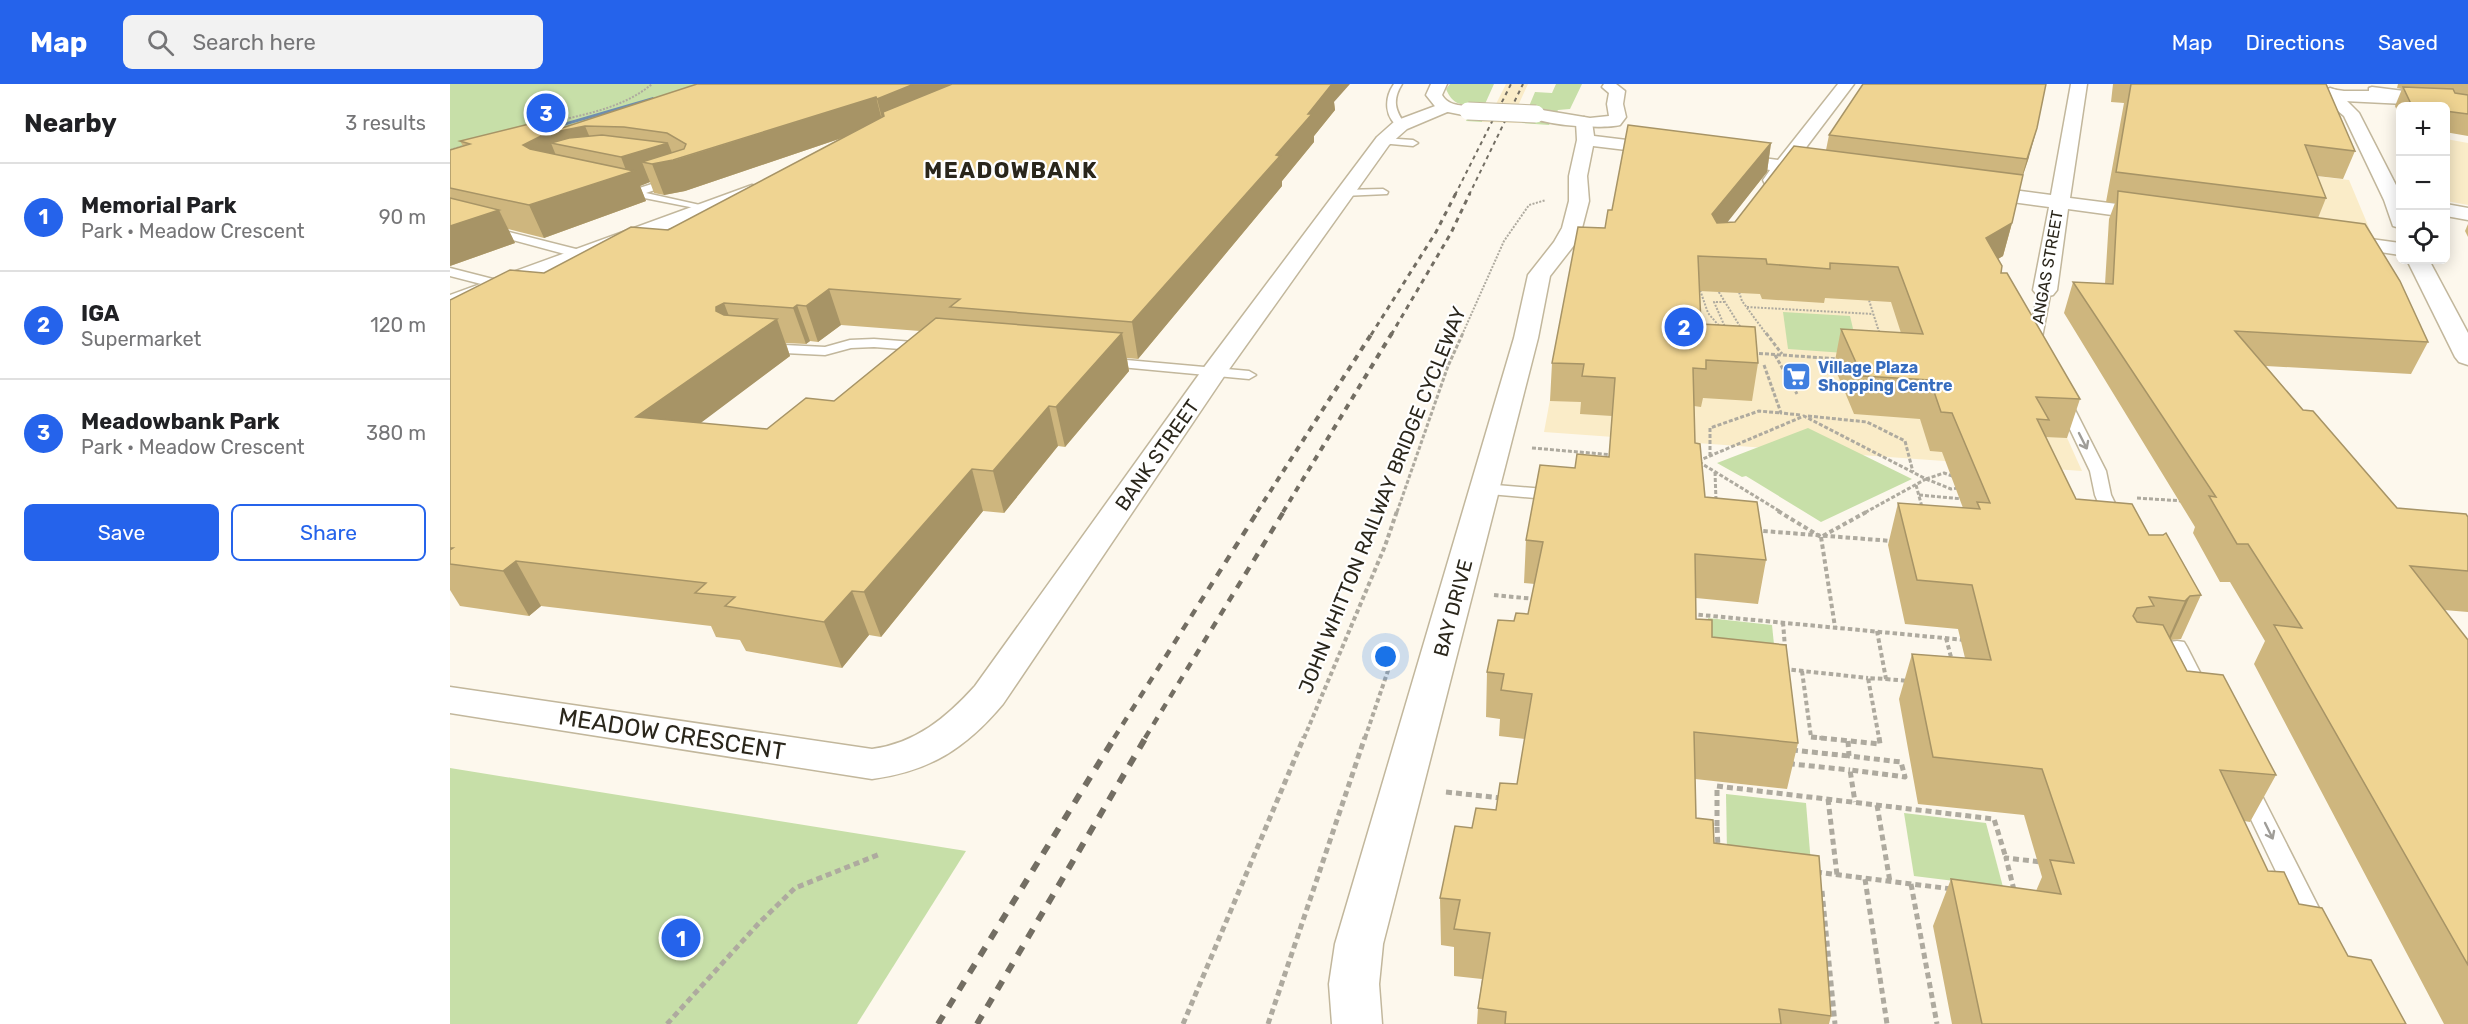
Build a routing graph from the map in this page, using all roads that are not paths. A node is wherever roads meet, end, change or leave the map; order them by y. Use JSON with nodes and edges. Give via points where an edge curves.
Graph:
{"nodes":[{"id":1,"x":1398,"y":84,"type":"edge"},
{"id":2,"x":1439,"y":84,"type":"edge"},
{"id":3,"x":1846,"y":84,"type":"edge"},
{"id":4,"x":2079,"y":84,"type":"edge"},
{"id":5,"x":2267,"y":84,"type":"edge"},
{"id":6,"x":2345,"y":84,"type":"edge"},
{"id":7,"x":2318,"y":87,"type":"edge"},
{"id":8,"x":2369,"y":92,"type":"edge"},
{"id":9,"x":2468,"y":102,"type":"edge"},
{"id":10,"x":1446,"y":108,"type":"junction"},
{"id":11,"x":2468,"y":108,"type":"edge"},
{"id":12,"x":1593,"y":112,"type":"edge"},
{"id":13,"x":1613,"y":119,"type":"junction"},
{"id":14,"x":1399,"y":136,"type":"junction"},
{"id":15,"x":1681,"y":152,"type":"edge"},
{"id":16,"x":1704,"y":155,"type":"edge"},
{"id":17,"x":1784,"y":166,"type":"junction"},
{"id":18,"x":1841,"y":173,"type":"edge"},
{"id":19,"x":691,"y":175,"type":"edge"},
{"id":20,"x":1955,"y":188,"type":"edge"},
{"id":21,"x":612,"y":189,"type":"edge"},
{"id":22,"x":1764,"y":191,"type":"edge"},
{"id":23,"x":1383,"y":192,"type":"dead end"},
{"id":24,"x":634,"y":193,"type":"junction"},
{"id":25,"x":1343,"y":193,"type":"junction"},
{"id":26,"x":2396,"y":197,"type":"edge"},
{"id":27,"x":2058,"y":202,"type":"junction"},
{"id":28,"x":696,"y":207,"type":"junction"},
{"id":29,"x":2450,"y":211,"type":"edge"},
{"id":30,"x":2468,"y":214,"type":"edge"},
{"id":31,"x":2173,"y":218,"type":"edge"},
{"id":32,"x":450,"y":220,"type":"edge"},
{"id":33,"x":2310,"y":237,"type":"edge"},
{"id":34,"x":2396,"y":248,"type":"edge"},
{"id":35,"x":572,"y":252,"type":"junction"},
{"id":36,"x":2420,"y":264,"type":"edge"},
{"id":37,"x":450,"y":272,"type":"edge"},
{"id":38,"x":489,"y":282,"type":"junction"},
{"id":39,"x":2045,"y":290,"type":"joint"},
{"id":40,"x":450,"y":296,"type":"edge"},
{"id":41,"x":450,"y":303,"type":"edge"},
{"id":42,"x":749,"y":347,"type":"edge"},
{"id":43,"x":940,"y":348,"type":"edge"},
{"id":44,"x":2468,"y":357,"type":"edge"},
{"id":45,"x":1095,"y":362,"type":"edge"},
{"id":46,"x":2044,"y":364,"type":"edge"},
{"id":47,"x":1214,"y":372,"type":"junction"},
{"id":48,"x":1249,"y":375,"type":"dead end"},
{"id":49,"x":2055,"y":385,"type":"edge"},
{"id":50,"x":1484,"y":489,"type":"junction"},
{"id":51,"x":1565,"y":496,"type":"edge"},
{"id":52,"x":2124,"y":542,"type":"edge"},
{"id":53,"x":2177,"y":658,"type":"edge"},
{"id":54,"x":450,"y":700,"type":"edge"},
{"id":55,"x":2213,"y":718,"type":"edge"},
{"id":56,"x":894,"y":762,"type":"joint"},
{"id":57,"x":2239,"y":771,"type":"edge"},
{"id":58,"x":2328,"y":951,"type":"edge"},
{"id":59,"x":1357,"y":1024,"type":"edge"}],
"edges":[{"from":1,"to":14,"type":"lane","via":[[1389,104]]},
{"from":2,"to":10,"type":"street","via":[[1435,98]]},
{"from":3,"to":17,"type":"street"},
{"from":4,"to":27,"type":"street","name":"ANGAS STREET"},
{"from":5,"to":7,"type":"street"},
{"from":6,"to":8,"type":"street"},
{"from":7,"to":8,"type":"street","via":[[2337,103]]},
{"from":8,"to":9,"type":"lane"},
{"from":8,"to":11,"type":"street"},
{"from":8,"to":26,"type":"street"},
{"from":10,"to":12,"type":"street","bridge":true,"via":[[1556,116]]},
{"from":10,"to":14,"type":"street"},
{"from":12,"to":13,"type":"street","name":"BAY DRIVE"},
{"from":12,"to":13,"type":"street","via":[[1606,112]]},
{"from":12,"to":13,"type":"street","via":[[1617,91]]},
{"from":12,"to":15,"type":"street"},
{"from":12,"to":50,"type":"street","name":"BAY DRIVE","via":[[1578,176],[1579,201],[1572,228],[1539,275],[1526,338]]},
{"from":14,"to":25,"type":"street","name":"BANK STREET"},
{"from":16,"to":17,"type":"street"},
{"from":17,"to":18,"type":"street"},
{"from":17,"to":22,"type":"street"},
{"from":19,"to":24,"type":"lane"},
{"from":20,"to":27,"type":"street"},
{"from":21,"to":24,"type":"lane"},
{"from":23,"to":25,"type":"lane"},
{"from":24,"to":28,"type":"lane"},
{"from":25,"to":47,"type":"street","name":"BANK STREET"},
{"from":27,"to":31,"type":"street"},
{"from":27,"to":39,"type":"street","name":"ANGAS STREET"},
{"from":28,"to":35,"type":"street"},
{"from":28,"to":41,"type":"street","via":[[770,180]]},
{"from":29,"to":30,"type":"street"},
{"from":32,"to":35,"type":"lane"},
{"from":33,"to":34,"type":"street"},
{"from":35,"to":38,"type":"street"},
{"from":36,"to":44,"type":"street"},
{"from":37,"to":38,"type":"lane"},
{"from":38,"to":40,"type":"street"},
{"from":39,"to":46,"type":"lane","name":"ANGAS STREET","via":[[2034,343]]},
{"from":42,"to":43,"type":"lane","via":[[813,351],[874,343]]},
{"from":45,"to":47,"type":"lane"},
{"from":47,"to":48,"type":"lane"},
{"from":47,"to":56,"type":"street","name":"BANK STREET","via":[[974,714],[939,742]]},
{"from":49,"to":52,"type":"lane","one_way":true,"via":[[2098,471],[2103,495]]},
{"from":50,"to":51,"type":"lane"},
{"from":50,"to":59,"type":"street","name":"BAY DRIVE","via":[[1359,944],[1354,984]]},
{"from":53,"to":55,"type":"lane"},
{"from":54,"to":56,"type":"street","name":"MEADOW CRESCENT","via":[[848,761]]},
{"from":57,"to":58,"type":"lane","one_way":true}]}
